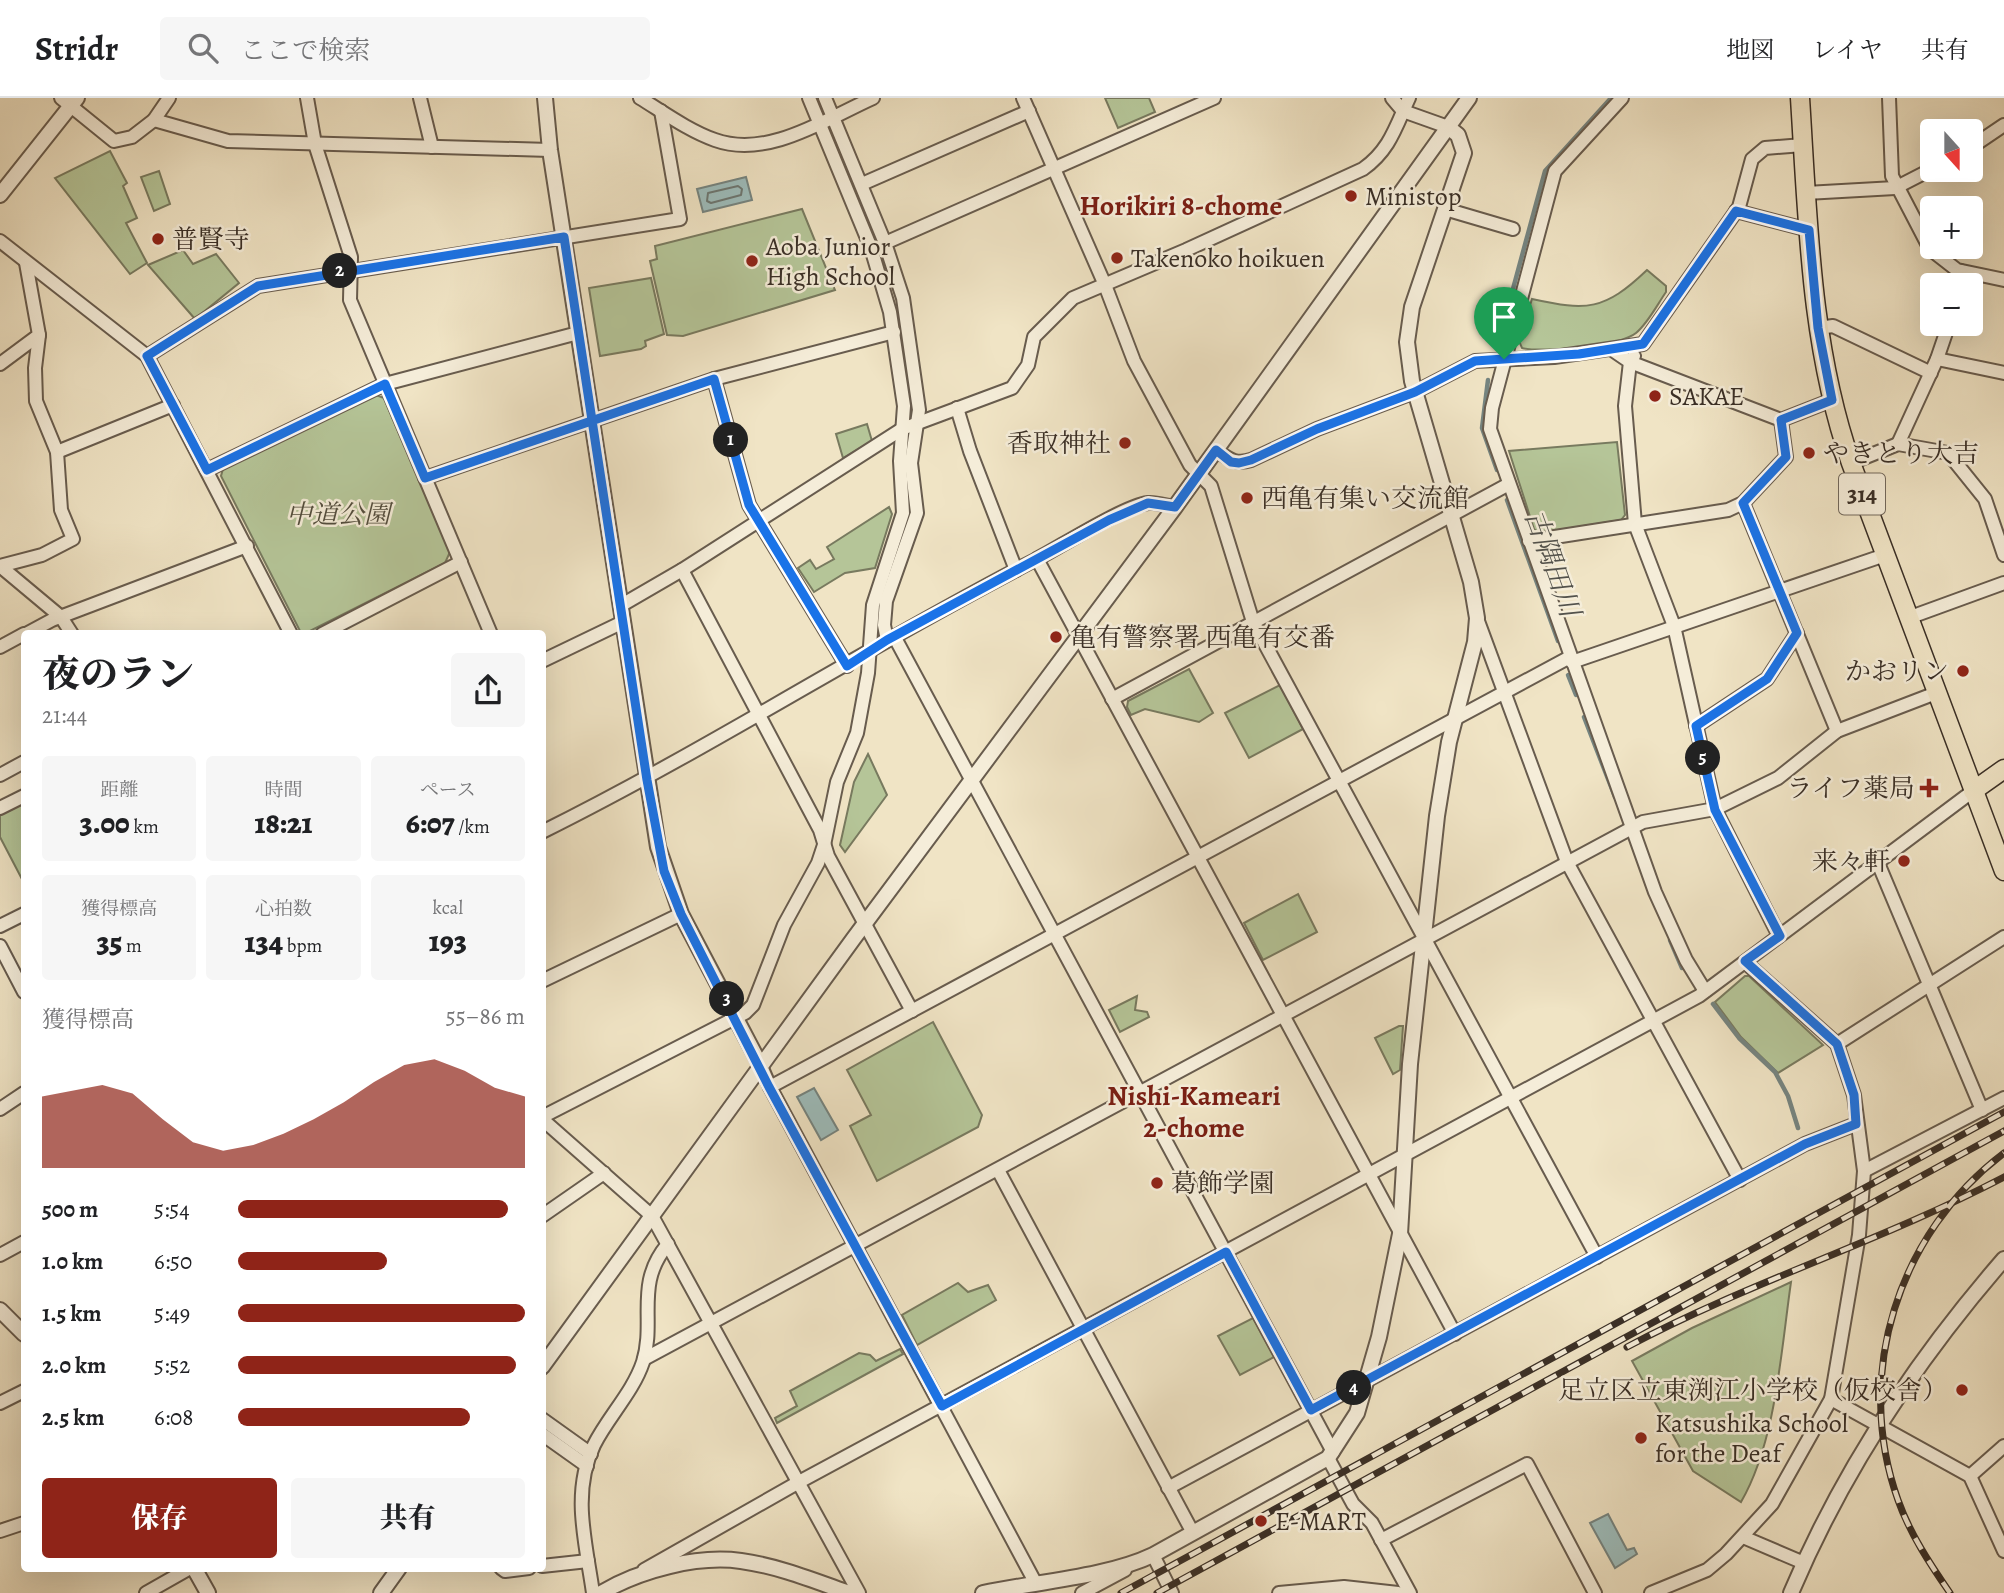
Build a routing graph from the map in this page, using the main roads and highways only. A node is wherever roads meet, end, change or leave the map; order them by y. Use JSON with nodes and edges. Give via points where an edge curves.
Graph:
{"nodes":[{"id":1,"x":1800,"y":98,"type":"edge"},
{"id":2,"x":2004,"y":769,"type":"edge"},
{"id":3,"x":1973,"y":791,"type":"junction"},
{"id":4,"x":2004,"y":871,"type":"edge"}],
"edges":[{"from":1,"to":3,"type":"main road","number":"314","via":[[1818,328],[1832,400],[1850,463]]},
{"from":2,"to":3,"type":"main road"},
{"from":3,"to":4,"type":"main road","number":"314"}]}
